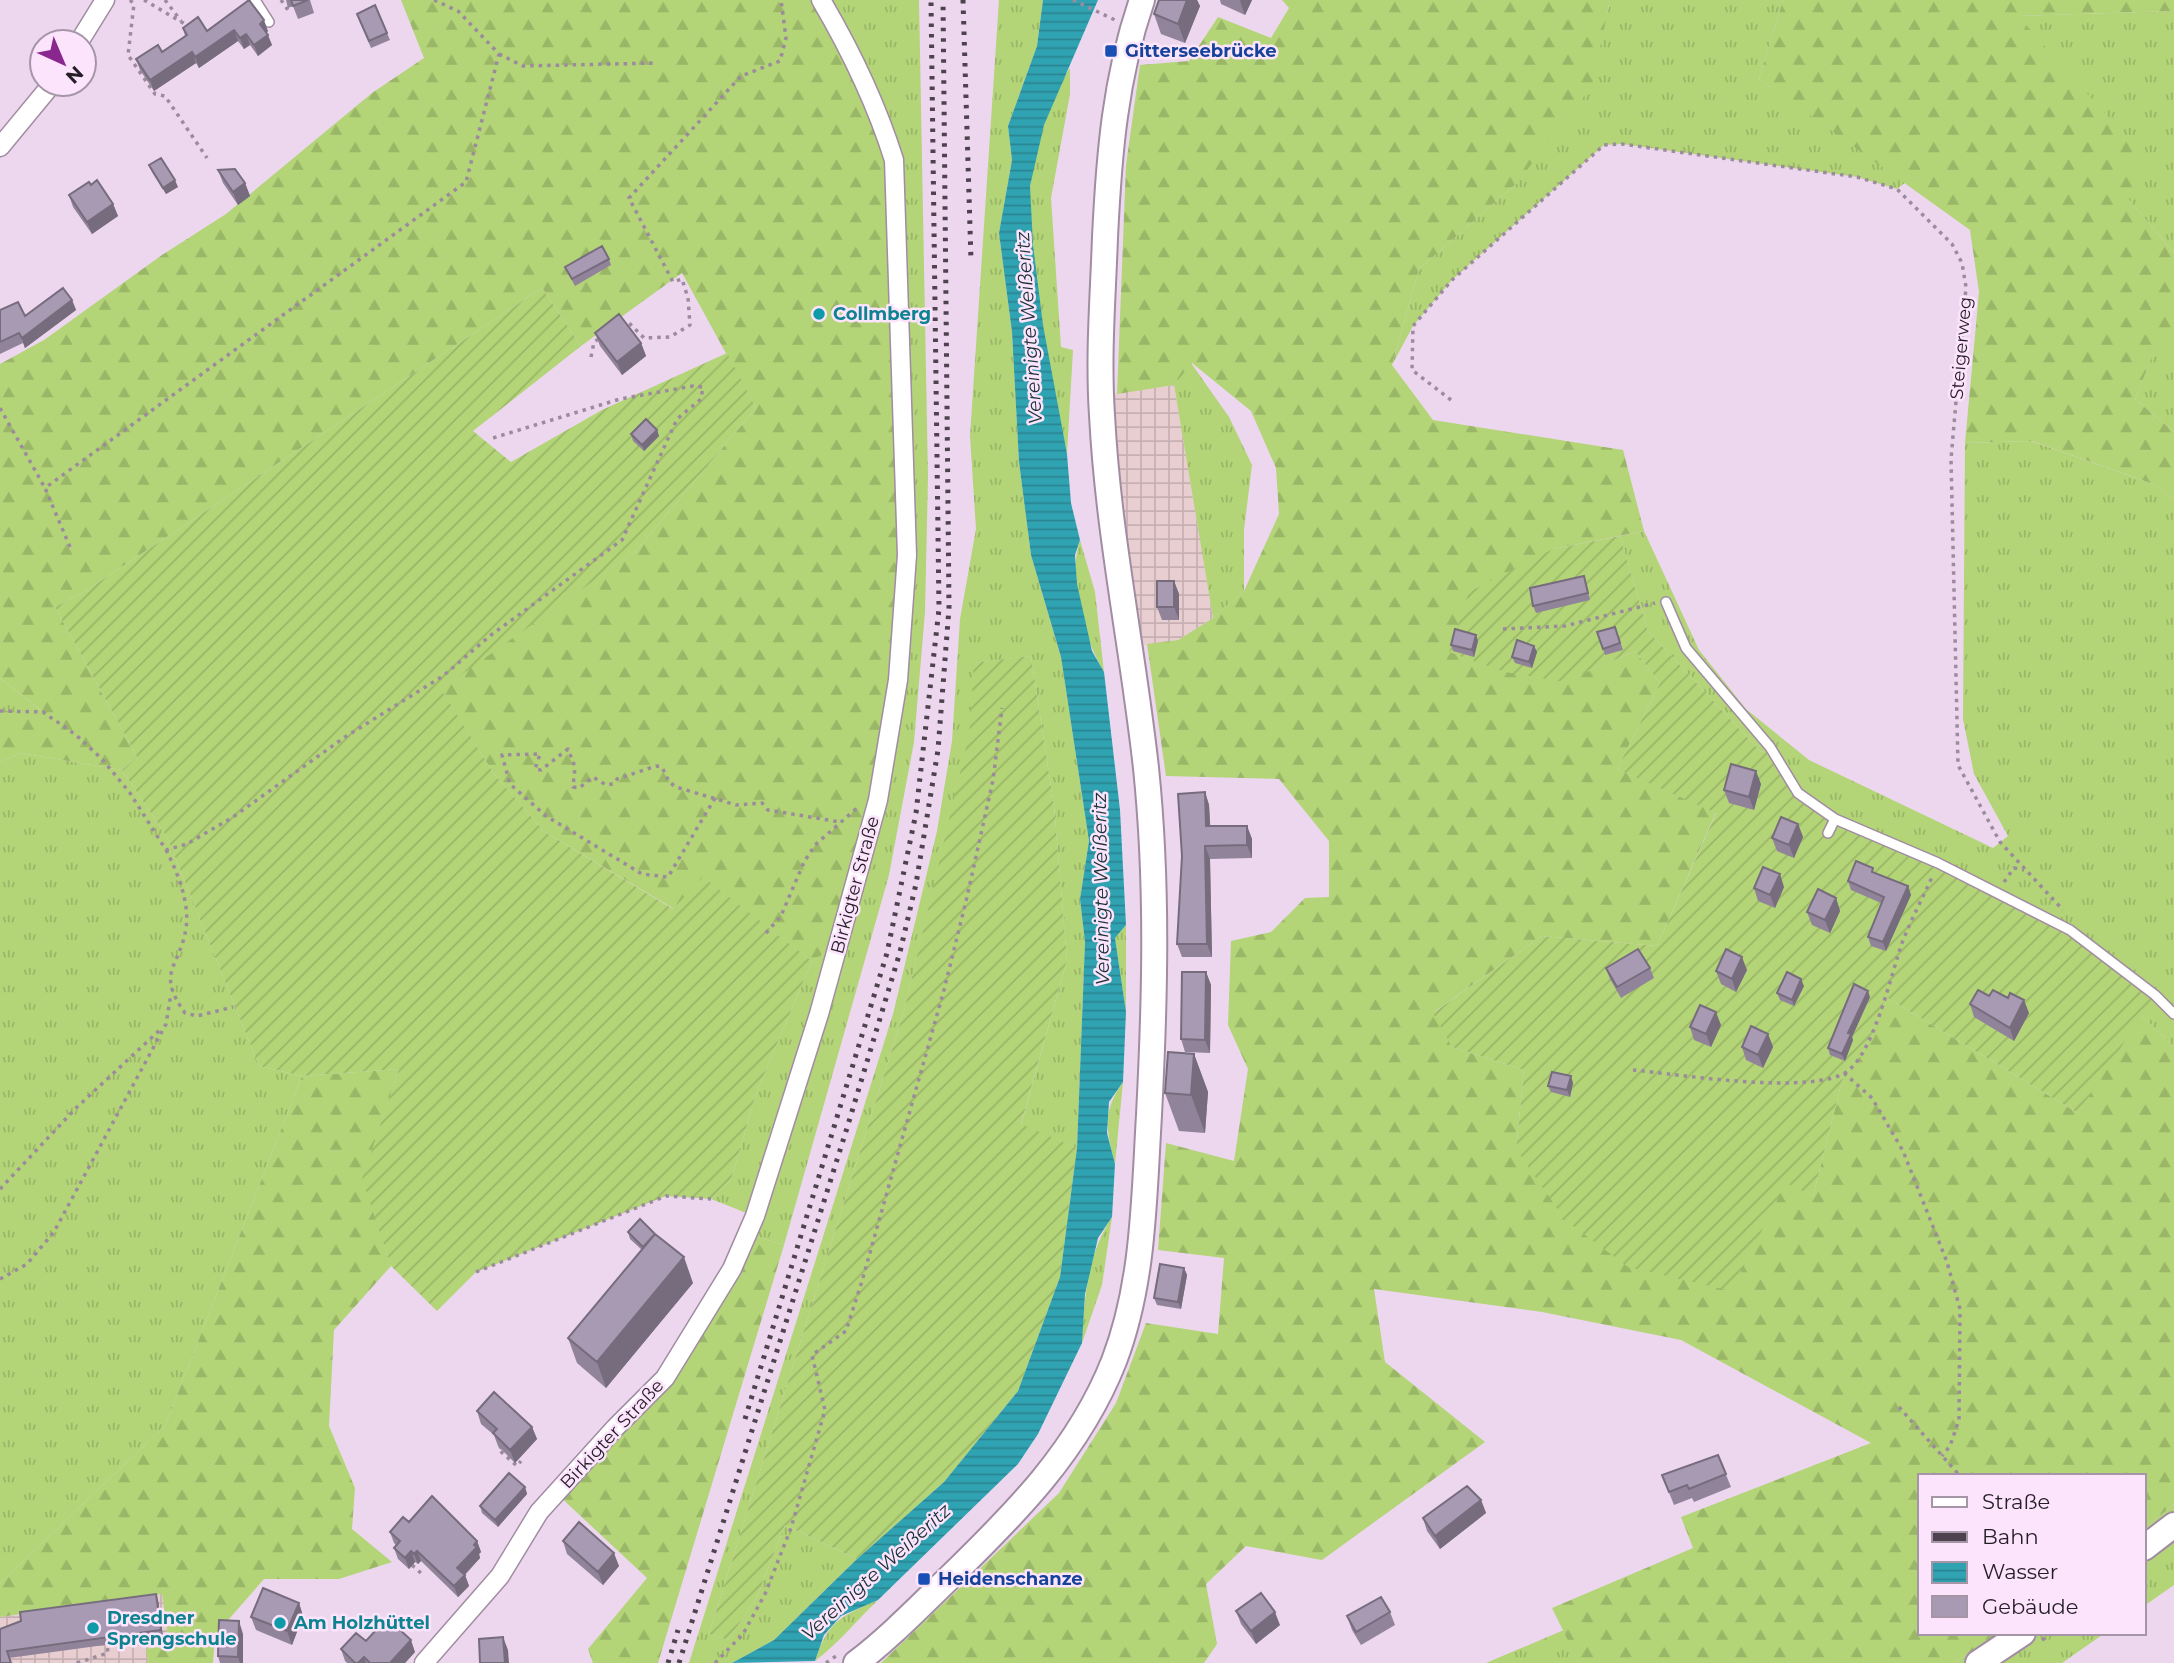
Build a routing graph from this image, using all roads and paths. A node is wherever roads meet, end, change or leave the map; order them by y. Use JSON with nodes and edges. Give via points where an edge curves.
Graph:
{"nodes":[{"id":1,"x":105,"y":0,"type":"edge"},
{"id":2,"x":130,"y":0,"type":"edge"},
{"id":3,"x":144,"y":0,"type":"edge"},
{"id":4,"x":165,"y":0,"type":"edge"},
{"id":5,"x":255,"y":0,"type":"edge"},
{"id":6,"x":281,"y":0,"type":"edge"},
{"id":7,"x":434,"y":0,"type":"edge"},
{"id":8,"x":781,"y":0,"type":"edge"},
{"id":9,"x":821,"y":0,"type":"edge"},
{"id":10,"x":1073,"y":0,"type":"edge"},
{"id":11,"x":1142,"y":0,"type":"edge"},
{"id":12,"x":288,"y":10,"type":"edge"},
{"id":13,"x":269,"y":22,"type":"dead end"},
{"id":14,"x":182,"y":23,"type":"junction"},
{"id":15,"x":88,"y":28,"type":"edge"},
{"id":16,"x":192,"y":29,"type":"edge"},
{"id":17,"x":1112,"y":32,"type":"dead end"},
{"id":18,"x":499,"y":54,"type":"junction"},
{"id":19,"x":655,"y":63,"type":"dead end"},
{"id":20,"x":40,"y":98,"type":"edge"},
{"id":21,"x":0,"y":147,"type":"edge"},
{"id":22,"x":207,"y":158,"type":"dead end"},
{"id":23,"x":611,"y":330,"type":"edge"},
{"id":24,"x":603,"y":336,"type":"edge"},
{"id":25,"x":592,"y":357,"type":"dead end"},
{"id":26,"x":1451,"y":400,"type":"dead end"},
{"id":27,"x":0,"y":408,"type":"edge"},
{"id":28,"x":493,"y":438,"type":"dead end"},
{"id":29,"x":45,"y":488,"type":"junction"},
{"id":30,"x":70,"y":547,"type":"dead end"},
{"id":31,"x":1666,"y":602,"type":"joint"},
{"id":32,"x":1503,"y":629,"type":"dead end"},
{"id":33,"x":1002,"y":708,"type":"dead end"},
{"id":34,"x":0,"y":711,"type":"edge"},
{"id":35,"x":715,"y":798,"type":"junction"},
{"id":36,"x":878,"y":800,"type":"junction"},
{"id":37,"x":1835,"y":819,"type":"junction"},
{"id":38,"x":840,"y":822,"type":"junction"},
{"id":39,"x":1828,"y":833,"type":"dead end"},
{"id":40,"x":166,"y":850,"type":"junction"},
{"id":41,"x":1938,"y":863,"type":"junction"},
{"id":42,"x":2026,"y":871,"type":"junction"},
{"id":43,"x":2007,"y":899,"type":"junction"},
{"id":44,"x":2070,"y":929,"type":"junction"},
{"id":45,"x":765,"y":933,"type":"dead end"},
{"id":46,"x":171,"y":994,"type":"junction"},
{"id":47,"x":233,"y":1007,"type":"dead end"},
{"id":48,"x":2174,"y":1014,"type":"edge"},
{"id":49,"x":166,"y":1024,"type":"junction"},
{"id":50,"x":1633,"y":1070,"type":"dead end"},
{"id":51,"x":1844,"y":1073,"type":"junction"},
{"id":52,"x":0,"y":1189,"type":"edge"},
{"id":53,"x":711,"y":1199,"type":"dead end"},
{"id":54,"x":476,"y":1272,"type":"dead end"},
{"id":55,"x":0,"y":1279,"type":"edge"},
{"id":56,"x":1899,"y":1407,"type":"dead end"},
{"id":57,"x":503,"y":1444,"type":"edge"},
{"id":58,"x":1942,"y":1457,"type":"junction"},
{"id":59,"x":521,"y":1461,"type":"dead end"},
{"id":60,"x":1958,"y":1474,"type":"edge"},
{"id":61,"x":2174,"y":1525,"type":"edge"},
{"id":62,"x":2146,"y":1546,"type":"edge"},
{"id":63,"x":412,"y":1565,"type":"dead end"},
{"id":64,"x":423,"y":1575,"type":"dead end"},
{"id":65,"x":2020,"y":1635,"type":"edge"},
{"id":66,"x":107,"y":1645,"type":"edge"},
{"id":67,"x":846,"y":1659,"type":"edge"},
{"id":68,"x":77,"y":1663,"type":"edge"},
{"id":69,"x":424,"y":1663,"type":"edge"},
{"id":70,"x":715,"y":1663,"type":"edge"},
{"id":71,"x":826,"y":1663,"type":"edge"},
{"id":72,"x":1978,"y":1663,"type":"edge"}],
"edges":[{"from":1,"to":15,"type":"street"},
{"from":2,"to":22,"type":"path","via":[[134,4],[128,55],[155,94],[165,96]]},
{"from":3,"to":14,"type":"path"},
{"from":4,"to":14,"type":"path"},
{"from":5,"to":13,"type":"lane"},
{"from":6,"to":12,"type":"path"},
{"from":7,"to":18,"type":"path","via":[[458,10]]},
{"from":8,"to":23,"type":"path","via":[[786,38],[780,61],[741,76],[629,198],[673,282],[682,279],[690,325],[670,337],[644,338],[629,323]]},
{"from":9,"to":36,"type":"street","name":"Birkigter Straße","via":[[855,60],[894,160],[907,555],[898,680]]},
{"from":10,"to":17,"type":"path","via":[[1116,20]]},
{"from":11,"to":67,"type":"main road","via":[[1114,107],[1101,363],[1106,466],[1140,719],[1154,872],[1153,1034],[1135,1289],[1113,1362],[1084,1422],[1055,1467],[986,1542]]},
{"from":14,"to":16,"type":"path"},
{"from":18,"to":19,"type":"path","via":[[523,66]]},
{"from":18,"to":29,"type":"path","via":[[466,181]]},
{"from":20,"to":21,"type":"street"},
{"from":24,"to":25,"type":"path","via":[[594,342]]},
{"from":26,"to":42,"type":"path","name":"Steigerweg","via":[[1412,370],[1413,326],[1452,280],[1604,145],[1857,177],[1897,189],[1951,244],[1962,262],[1966,287],[1951,459],[1958,765],[2000,842]]},
{"from":27,"to":29,"type":"path"},
{"from":28,"to":40,"type":"path","via":[[620,400],[704,387],[701,399],[677,419],[622,540],[491,635],[443,676],[345,737],[233,817],[187,844]]},
{"from":29,"to":30,"type":"path"},
{"from":31,"to":32,"type":"path","via":[[1565,626]]},
{"from":31,"to":37,"type":"lane","via":[[1686,648],[1770,747],[1798,793]]},
{"from":33,"to":70,"type":"path","via":[[967,897],[862,1281],[846,1331],[812,1355],[824,1410],[791,1528],[765,1594],[743,1634]]},
{"from":34,"to":40,"type":"path","via":[[43,712],[76,735],[130,793]]},
{"from":35,"to":35,"type":"path","via":[[668,877],[642,874],[546,816],[510,783],[502,755],[540,754],[535,769],[541,770],[568,749],[575,767],[573,788],[593,777],[613,784],[629,774],[662,767],[676,787]]},
{"from":35,"to":38,"type":"path","via":[[736,805],[762,803],[768,810]]},
{"from":36,"to":38,"type":"path","via":[[853,810]]},
{"from":36,"to":69,"type":"street","name":"Birkigter Straße","via":[[819,1014],[755,1216],[732,1269],[665,1378],[540,1512],[500,1576]]},
{"from":37,"to":39,"type":"lane"},
{"from":37,"to":41,"type":"lane"},
{"from":38,"to":45,"type":"path","via":[[804,862],[791,899]]},
{"from":40,"to":46,"type":"path","via":[[183,897],[187,928],[174,958]]},
{"from":41,"to":43,"type":"lane"},
{"from":41,"to":51,"type":"path","via":[[1868,1040]]},
{"from":42,"to":43,"type":"path","via":[[2014,868],[2007,875],[2003,884]]},
{"from":42,"to":44,"type":"path","name":"Steigerweg","via":[[2065,913]]},
{"from":43,"to":44,"type":"lane"},
{"from":44,"to":48,"type":"lane"},
{"from":46,"to":47,"type":"path","via":[[185,1013],[197,1016]]},
{"from":46,"to":49,"type":"path"},
{"from":49,"to":52,"type":"path","via":[[76,1108]]},
{"from":49,"to":55,"type":"path","via":[[54,1232],[27,1264]]},
{"from":50,"to":51,"type":"path","via":[[1809,1084]]},
{"from":51,"to":58,"type":"path","via":[[1872,1098],[1903,1151],[1947,1262],[1960,1309],[1959,1420]]},
{"from":53,"to":54,"type":"path","via":[[666,1196]]},
{"from":56,"to":58,"type":"path"},
{"from":57,"to":59,"type":"path","via":[[498,1449],[510,1461],[517,1466]]},
{"from":58,"to":60,"type":"path"},
{"from":61,"to":62,"type":"main road"},
{"from":63,"to":64,"type":"path"},
{"from":65,"to":72,"type":"main road"},
{"from":66,"to":68,"type":"path","via":[[108,1653]]},
{"from":67,"to":71,"type":"path"}]}
